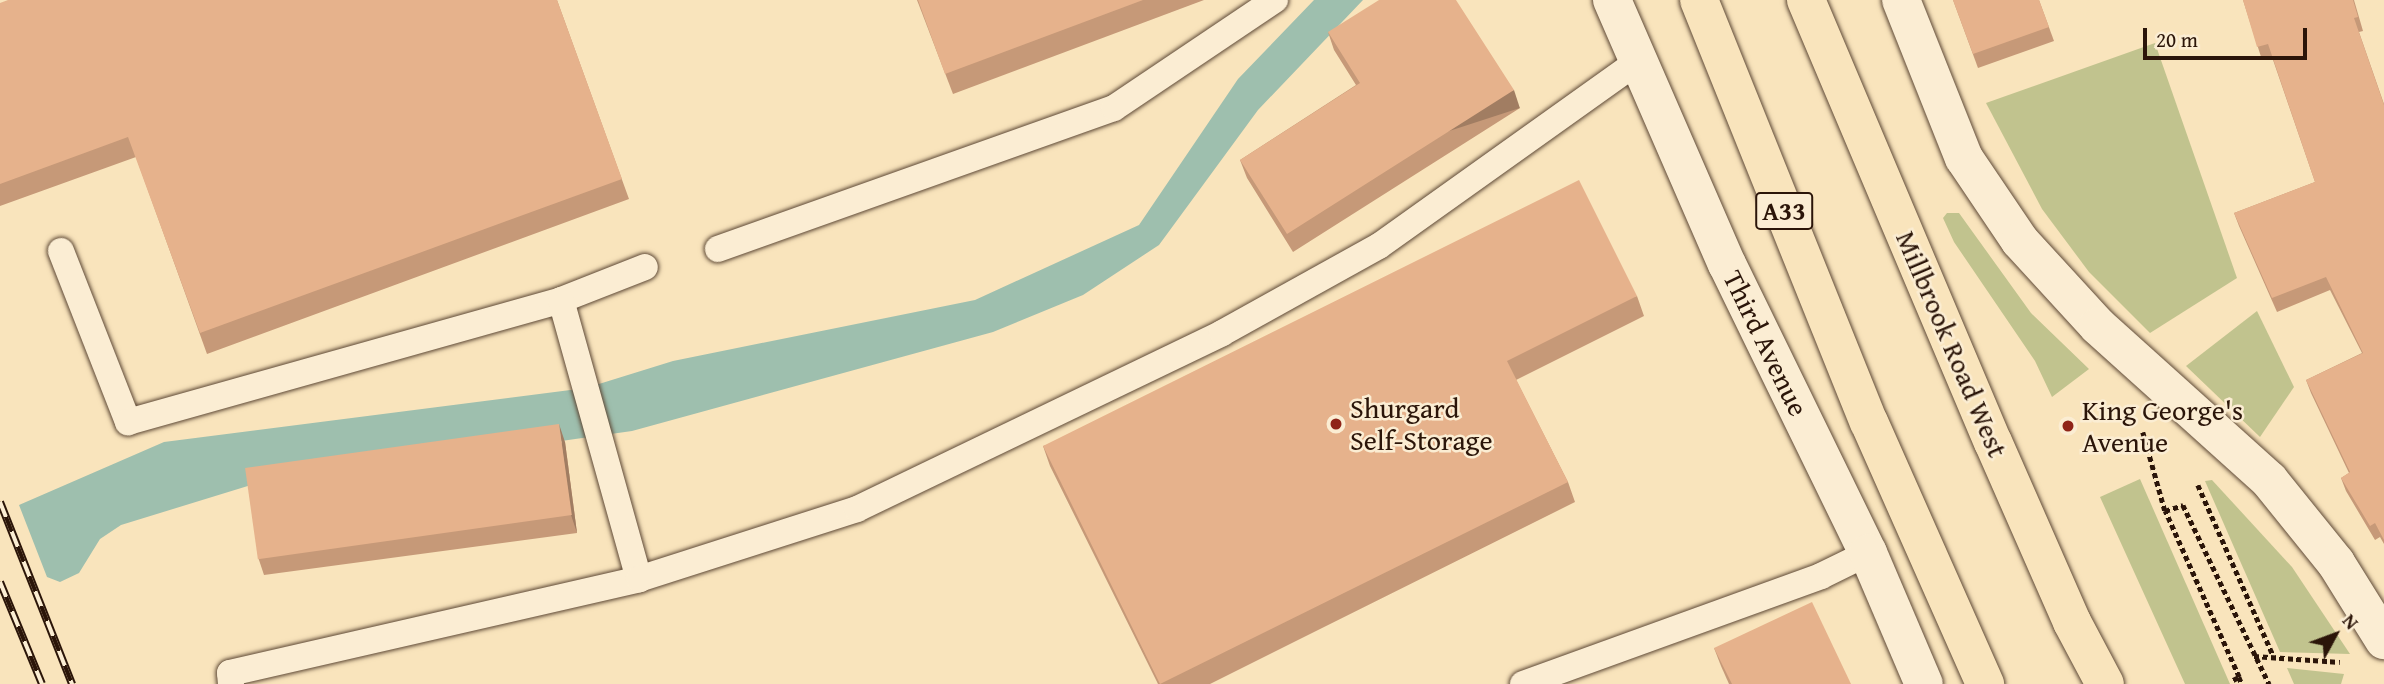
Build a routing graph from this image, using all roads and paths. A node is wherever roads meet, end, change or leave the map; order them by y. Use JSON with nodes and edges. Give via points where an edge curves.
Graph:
{"nodes":[{"id":1,"x":1275,"y":0,"type":"edge"},
{"id":2,"x":1612,"y":0,"type":"edge"},
{"id":3,"x":1699,"y":0,"type":"edge"},
{"id":4,"x":1806,"y":0,"type":"edge"},
{"id":5,"x":1901,"y":0,"type":"edge"},
{"id":6,"x":1638,"y":61,"type":"junction"},
{"id":7,"x":718,"y":249,"type":"dead end"},
{"id":8,"x":61,"y":251,"type":"dead end"},
{"id":9,"x":645,"y":267,"type":"dead end"},
{"id":10,"x":561,"y":300,"type":"junction"},
{"id":11,"x":2135,"y":425,"type":"dead end"},
{"id":12,"x":2143,"y":432,"type":"junction"},
{"id":13,"x":2153,"y":441,"type":"dead end"},
{"id":14,"x":2194,"y":474,"type":"dead end"},
{"id":15,"x":2165,"y":511,"type":"junction"},
{"id":16,"x":1868,"y":553,"type":"junction"},
{"id":17,"x":639,"y":579,"type":"junction"},
{"id":18,"x":2072,"y":622,"type":"junction"},
{"id":19,"x":2384,"y":640,"type":"edge"},
{"id":20,"x":2253,"y":656,"type":"junction"},
{"id":21,"x":2274,"y":657,"type":"junction"},
{"id":22,"x":2343,"y":662,"type":"dead end"},
{"id":23,"x":2239,"y":677,"type":"junction"},
{"id":24,"x":2233,"y":680,"type":"dead end"},
{"id":25,"x":231,"y":684,"type":"edge"},
{"id":26,"x":1523,"y":684,"type":"edge"},
{"id":27,"x":1924,"y":684,"type":"edge"},
{"id":28,"x":1985,"y":684,"type":"edge"},
{"id":29,"x":2105,"y":684,"type":"edge"},
{"id":30,"x":2129,"y":684,"type":"edge"},
{"id":31,"x":2242,"y":684,"type":"edge"},
{"id":32,"x":2269,"y":684,"type":"edge"}],
"edges":[{"from":1,"to":7,"type":"lane","via":[[1114,108]]},
{"from":2,"to":6,"type":"street","name":"Third Avenue"},
{"from":3,"to":28,"type":"highway","number":"A33","via":[[1869,422]]},
{"from":4,"to":18,"type":"highway","name":"Millbrook Road West"},
{"from":5,"to":19,"type":"street","via":[[1964,158],[2020,240],[2098,326],[2269,480],[2336,563]]},
{"from":6,"to":16,"type":"street","name":"Third Avenue","via":[[1727,264]]},
{"from":6,"to":17,"type":"lane","via":[[1378,246],[1222,333],[857,509]]},
{"from":8,"to":10,"type":"lane","via":[[128,422]]},
{"from":9,"to":10,"type":"lane"},
{"from":10,"to":17,"type":"lane"},
{"from":11,"to":12,"type":"path"},
{"from":12,"to":13,"type":"path"},
{"from":12,"to":15,"type":"path"},
{"from":14,"to":21,"type":"path"},
{"from":15,"to":20,"type":"path","via":[[2183,505]]},
{"from":15,"to":23,"type":"path"},
{"from":16,"to":26,"type":"lane","via":[[1821,576]]},
{"from":16,"to":27,"type":"street","name":"Third Avenue"},
{"from":17,"to":25,"type":"lane","via":[[230,673]]},
{"from":18,"to":29,"type":"highway","name":"Millbrook Road West"},
{"from":18,"to":30,"type":"highway"},
{"from":20,"to":21,"type":"path"},
{"from":20,"to":32,"type":"path"},
{"from":21,"to":22,"type":"path"},
{"from":23,"to":24,"type":"path"},
{"from":23,"to":31,"type":"path"}]}
